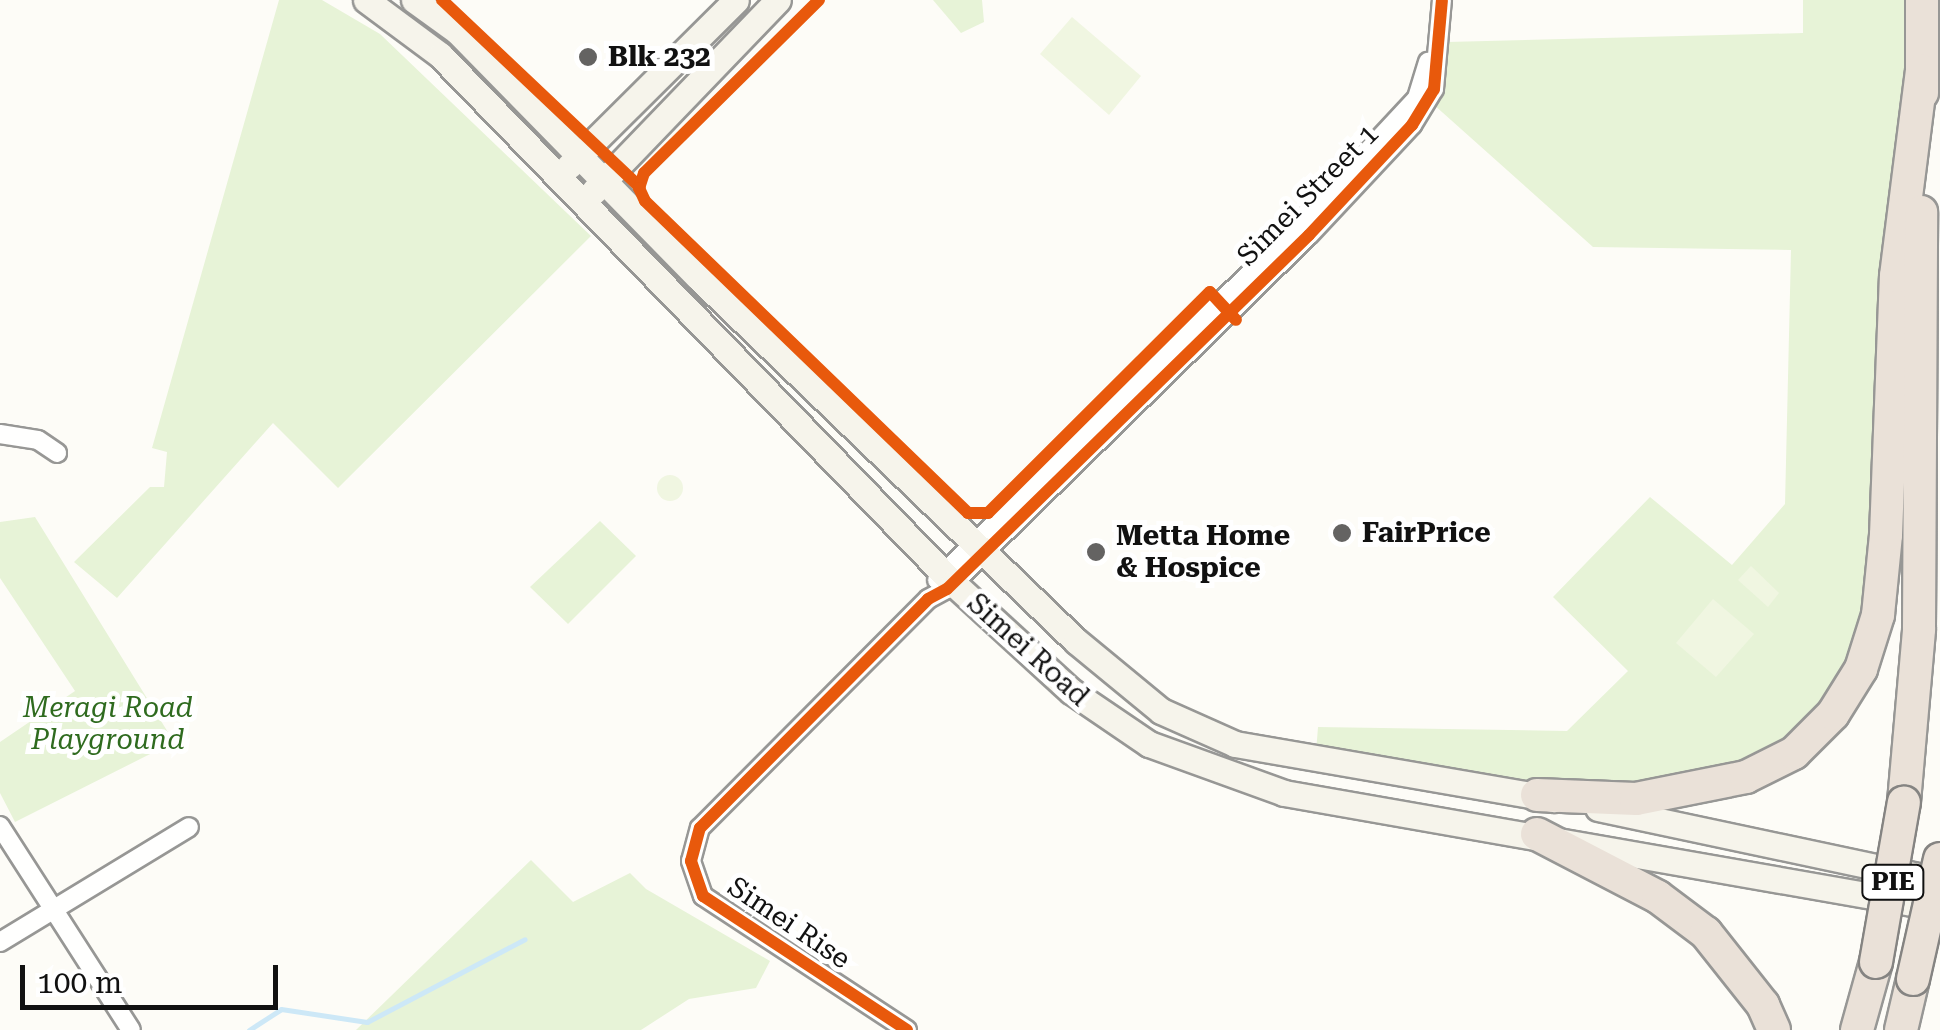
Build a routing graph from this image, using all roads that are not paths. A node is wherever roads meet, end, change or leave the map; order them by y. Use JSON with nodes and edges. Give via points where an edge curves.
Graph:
{"nodes":[{"id":1,"x":366,"y":0,"type":"edge"},
{"id":2,"x":414,"y":0,"type":"edge"},
{"id":3,"x":736,"y":0,"type":"edge"},
{"id":4,"x":778,"y":0,"type":"edge"},
{"id":5,"x":1430,"y":0,"type":"edge"},
{"id":6,"x":1442,"y":0,"type":"edge"},
{"id":7,"x":1922,"y":0,"type":"edge"},
{"id":8,"x":457,"y":31,"type":"junction"},
{"id":9,"x":440,"y":55,"type":"junction"},
{"id":10,"x":1922,"y":71,"type":"junction"},
{"id":11,"x":580,"y":156,"type":"junction"},
{"id":12,"x":558,"y":177,"type":"junction"},
{"id":13,"x":604,"y":180,"type":"junction"},
{"id":14,"x":584,"y":202,"type":"junction"},
{"id":15,"x":0,"y":434,"type":"edge"},
{"id":16,"x":56,"y":453,"type":"dead end"},
{"id":17,"x":980,"y":545,"type":"junction"},
{"id":18,"x":948,"y":578,"type":"junction"},
{"id":19,"x":1537,"y":795,"type":"junction"},
{"id":20,"x":0,"y":826,"type":"edge"},
{"id":21,"x":189,"y":827,"type":"dead end"},
{"id":22,"x":700,"y":828,"type":"joint"},
{"id":23,"x":1537,"y":834,"type":"junction"},
{"id":24,"x":1926,"y":868,"type":"edge"},
{"id":25,"x":1940,"y":882,"type":"edge"},
{"id":26,"x":1940,"y":908,"type":"edge"},
{"id":27,"x":54,"y":909,"type":"junction"},
{"id":28,"x":0,"y":942,"type":"edge"},
{"id":29,"x":131,"y":1030,"type":"edge"},
{"id":30,"x":907,"y":1030,"type":"edge"},
{"id":31,"x":1774,"y":1030,"type":"edge"},
{"id":32,"x":1857,"y":1030,"type":"edge"},
{"id":33,"x":1901,"y":1030,"type":"edge"}],
"edges":[{"from":1,"to":9,"type":"main road","name":"Simei Road"},
{"from":2,"to":8,"type":"main road","name":"Simei Road"},
{"from":3,"to":11,"type":"main road"},
{"from":4,"to":13,"type":"main road"},
{"from":5,"to":17,"type":"street","name":"Simei Street 1","via":[[1428,60],[1417,98]]},
{"from":6,"to":17,"type":"street","name":"Simei Street 1","via":[[1434,90],[1412,125],[1309,236]]},
{"from":7,"to":10,"type":"highway","number":"PIE"},
{"from":8,"to":9,"type":"main road","via":[[454,52]]},
{"from":8,"to":11,"type":"main road","name":"Simei Road"},
{"from":9,"to":12,"type":"main road","name":"Simei Road"},
{"from":10,"to":19,"type":"highway","via":[[1896,276],[1878,615],[1861,669],[1834,714],[1794,753],[1746,777],[1636,799]]},
{"from":10,"to":32,"type":"highway","number":"PIE","bridge":true,"via":[[1918,629],[1904,802]]},
{"from":11,"to":12,"type":"main road"},
{"from":11,"to":13,"type":"main road","name":"Simei Road"},
{"from":12,"to":14,"type":"main road","name":"Simei Road"},
{"from":13,"to":14,"type":"main road"},
{"from":13,"to":17,"type":"main road","name":"Simei Road"},
{"from":14,"to":18,"type":"main road","name":"Simei Road"},
{"from":15,"to":16,"type":"street","via":[[38,440]]},
{"from":17,"to":18,"type":"street","name":"Simei Street 1"},
{"from":17,"to":19,"type":"main road","name":"Simei Road","via":[[1101,662],[1161,711],[1201,730],[1235,744]]},
{"from":18,"to":22,"type":"street","name":"Simei Street 1"},
{"from":18,"to":23,"type":"main road","name":"Simei Road","via":[[1071,691],[1182,762],[1284,793]]},
{"from":19,"to":24,"type":"main road","name":"Simei Road"},
{"from":20,"to":27,"type":"street"},
{"from":21,"to":27,"type":"street"},
{"from":22,"to":30,"type":"street","name":"Simei Rise","via":[[691,861],[703,896]]},
{"from":23,"to":26,"type":"main road","name":"Simei Road"},
{"from":23,"to":31,"type":"highway","via":[[1658,897],[1706,933],[1763,1005]]},
{"from":24,"to":25,"type":"main road","name":"Simei Road"},
{"from":24,"to":33,"type":"highway","number":"PIE","bridge":true},
{"from":27,"to":28,"type":"street"},
{"from":27,"to":29,"type":"street"}]}
